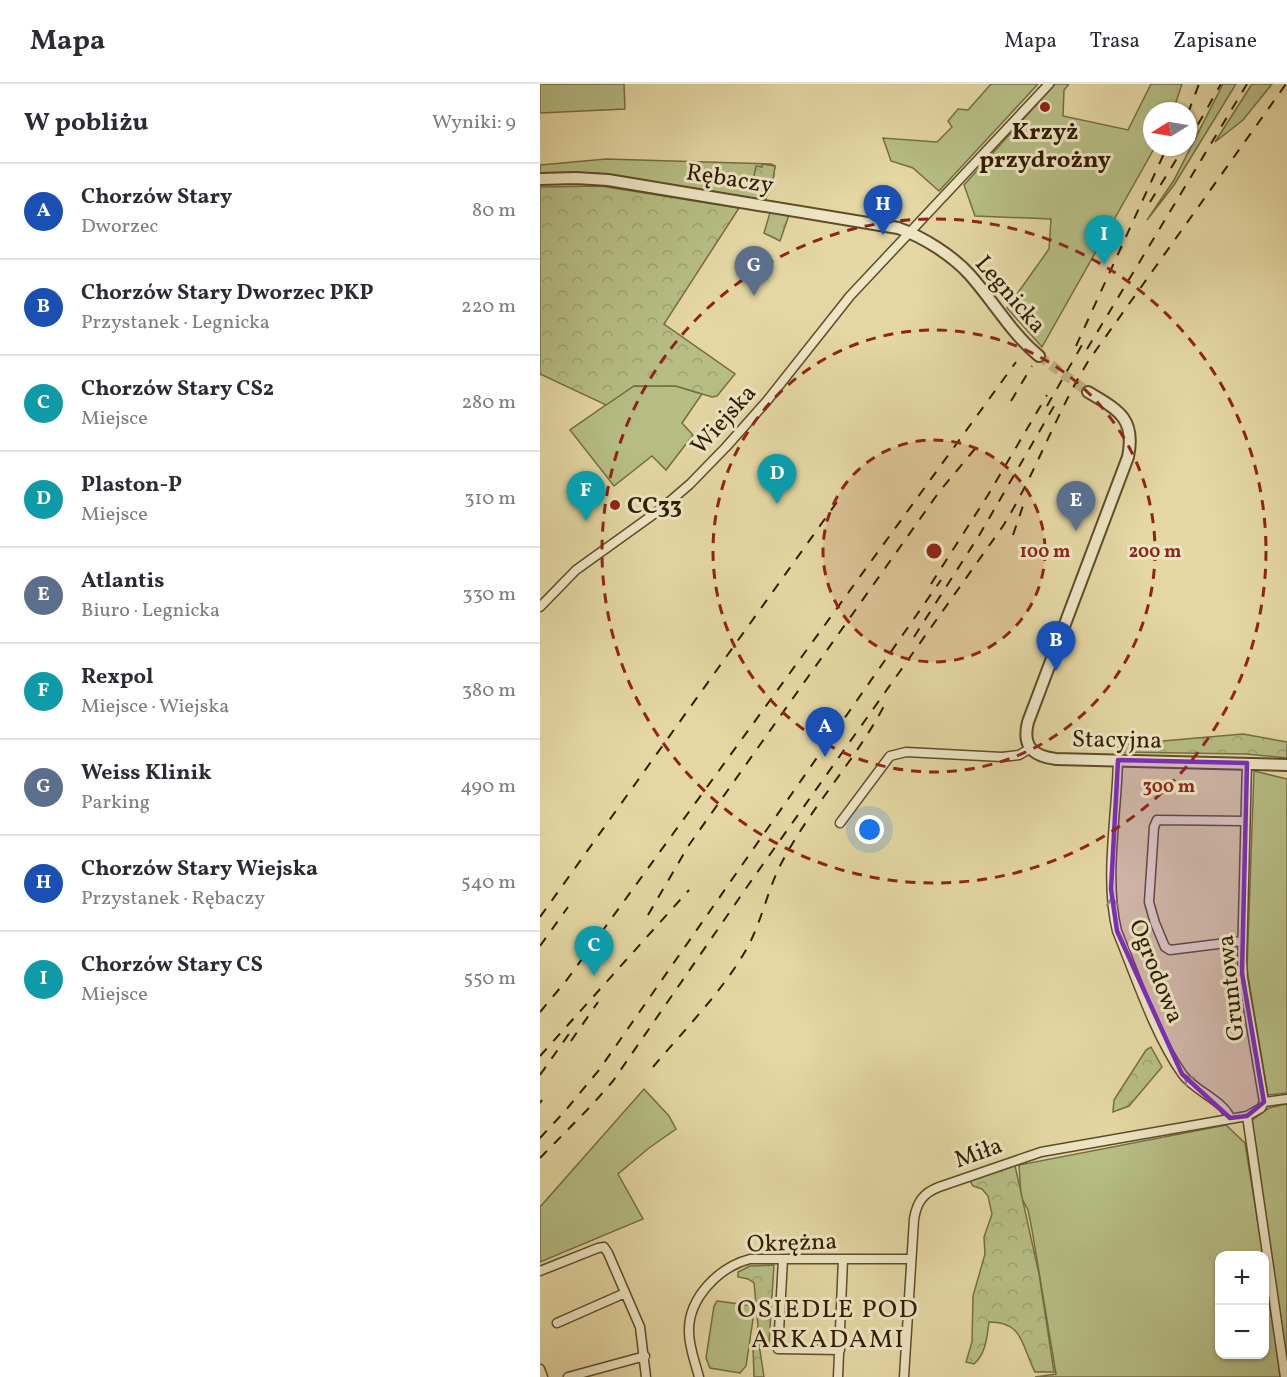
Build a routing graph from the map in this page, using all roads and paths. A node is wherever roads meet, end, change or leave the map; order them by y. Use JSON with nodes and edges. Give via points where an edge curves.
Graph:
{"nodes":[{"id":1,"x":1049,"y":84,"type":"edge"},
{"id":2,"x":540,"y":179,"type":"edge"},
{"id":3,"x":911,"y":233,"type":"junction"},
{"id":4,"x":1039,"y":356,"type":"tunnel mouth"},
{"id":5,"x":1088,"y":392,"type":"tunnel mouth"},
{"id":6,"x":540,"y":607,"type":"edge"},
{"id":7,"x":1030,"y":748,"type":"junction"},
{"id":8,"x":1118,"y":759,"type":"junction"},
{"id":9,"x":1247,"y":763,"type":"junction"},
{"id":10,"x":1287,"y":765,"type":"edge"},
{"id":11,"x":1245,"y":821,"type":"junction"},
{"id":12,"x":840,"y":823,"type":"dead end"},
{"id":13,"x":1242,"y":941,"type":"junction"},
{"id":14,"x":1287,"y":1099,"type":"edge"},
{"id":15,"x":1264,"y":1102,"type":"junction"},
{"id":16,"x":1246,"y":1116,"type":"junction"},
{"id":17,"x":1230,"y":1118,"type":"junction"},
{"id":18,"x":783,"y":1259,"type":"junction"},
{"id":19,"x":843,"y":1259,"type":"junction"},
{"id":20,"x":911,"y":1259,"type":"junction"},
{"id":21,"x":540,"y":1271,"type":"edge"},
{"id":22,"x":625,"y":1293,"type":"junction"},
{"id":23,"x":557,"y":1323,"type":"dead end"},
{"id":24,"x":840,"y":1350,"type":"junction"},
{"id":25,"x":645,"y":1356,"type":"junction"},
{"id":26,"x":540,"y":1369,"type":"edge"},
{"id":27,"x":543,"y":1377,"type":"edge"},
{"id":28,"x":568,"y":1377,"type":"edge"},
{"id":29,"x":646,"y":1377,"type":"edge"},
{"id":30,"x":699,"y":1377,"type":"edge"},
{"id":31,"x":838,"y":1377,"type":"edge"},
{"id":32,"x":904,"y":1377,"type":"edge"},
{"id":33,"x":1285,"y":1377,"type":"edge"}],
"edges":[{"from":1,"to":3,"type":"street"},
{"from":2,"to":3,"type":"street","name":"Rębaczy","via":[[608,180],[884,224]]},
{"from":3,"to":4,"type":"street","name":"Legnicka","via":[[969,274],[1026,346]]},
{"from":3,"to":6,"type":"street","name":"Wiejska","via":[[850,296],[712,462],[661,509],[576,570]]},
{"from":5,"to":7,"type":"street","via":[[1122,415],[1131,442],[1029,722],[1026,737]]},
{"from":7,"to":8,"type":"street","name":"Stacyjna","via":[[1048,758]]},
{"from":7,"to":12,"type":"street","via":[[1010,757],[906,752],[890,756]]},
{"from":8,"to":9,"type":"street","name":"Stacyjna"},
{"from":17,"to":8,"type":"street","name":"Ogrodowa","one_way":true,"via":[[1225,1109],[1182,1074],[1159,1031],[1117,931],[1111,889]]},
{"from":9,"to":10,"type":"street","name":"Stacyjna"},
{"from":9,"to":11,"type":"street","name":"Gruntowa"},
{"from":11,"to":13,"type":"street","name":"Gruntowa"},
{"from":11,"to":13,"type":"street","via":[[1157,820],[1149,902],[1158,931],[1170,950]]},
{"from":13,"to":15,"type":"street","name":"Gruntowa","via":[[1243,978]]},
{"from":14,"to":15,"type":"street"},
{"from":15,"to":16,"type":"street"},
{"from":16,"to":17,"type":"street"},
{"from":16,"to":33,"type":"street"},
{"from":17,"to":20,"type":"street","name":"Miła","via":[[1041,1152],[930,1190],[915,1210]]},
{"from":18,"to":19,"type":"street","name":"Okrężna"},
{"from":18,"to":24,"type":"street","via":[[778,1349]]},
{"from":18,"to":30,"type":"street","name":"Okrężna","via":[[741,1262],[725,1269],[710,1284],[693,1309],[689,1327]]},
{"from":19,"to":20,"type":"street","name":"Okrężna"},
{"from":19,"to":24,"type":"street"},
{"from":20,"to":32,"type":"street","name":"Miła"},
{"from":21,"to":22,"type":"street","via":[[604,1247]]},
{"from":22,"to":23,"type":"street"},
{"from":22,"to":25,"type":"street","via":[[640,1327]]},
{"from":24,"to":31,"type":"street"},
{"from":25,"to":28,"type":"street"},
{"from":25,"to":29,"type":"street"},
{"from":26,"to":27,"type":"street"}]}
